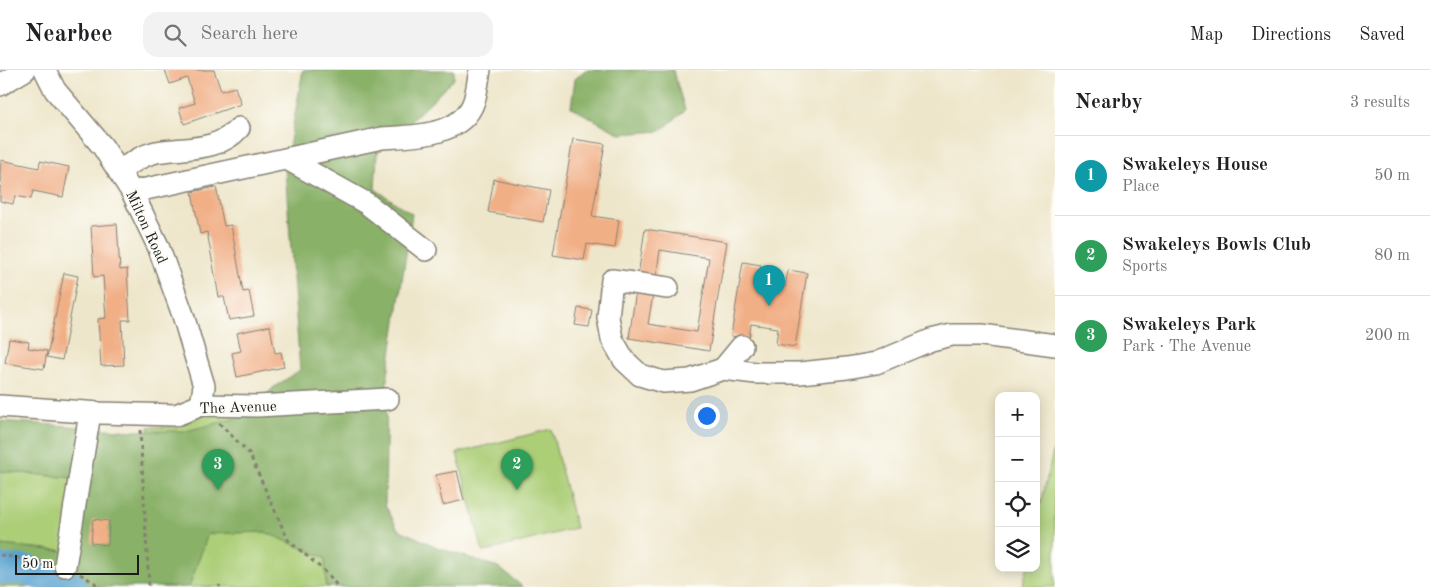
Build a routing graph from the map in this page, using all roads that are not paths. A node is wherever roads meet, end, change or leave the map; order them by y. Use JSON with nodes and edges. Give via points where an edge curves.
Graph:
{"nodes":[{"id":1,"x":25,"y":70,"type":"edge"},
{"id":2,"x":45,"y":70,"type":"edge"},
{"id":3,"x":480,"y":70,"type":"edge"},
{"id":4,"x":0,"y":85,"type":"edge"},
{"id":5,"x":239,"y":128,"type":"dead end"},
{"id":6,"x":287,"y":158,"type":"junction"},
{"id":7,"x":119,"y":172,"type":"junction"},
{"id":8,"x":132,"y":192,"type":"junction"},
{"id":9,"x":426,"y":250,"type":"dead end"},
{"id":10,"x":668,"y":288,"type":"dead end"},
{"id":11,"x":742,"y":346,"type":"dead end"},
{"id":12,"x":1055,"y":346,"type":"edge"},
{"id":13,"x":723,"y":369,"type":"junction"},
{"id":14,"x":388,"y":399,"type":"dead end"},
{"id":15,"x":0,"y":406,"type":"edge"},
{"id":16,"x":201,"y":406,"type":"junction"},
{"id":17,"x":90,"y":413,"type":"junction"},
{"id":18,"x":65,"y":566,"type":"dead end"}],
"edges":[{"from":1,"to":4,"type":"street"},
{"from":2,"to":7,"type":"street","name":"Milton Road","via":[[55,90]]},
{"from":3,"to":6,"type":"street","via":[[474,102],[466,116],[439,132],[382,138]]},
{"from":5,"to":7,"type":"street","via":[[226,140],[156,152]]},
{"from":6,"to":8,"type":"street"},
{"from":6,"to":9,"type":"street","via":[[366,203]]},
{"from":7,"to":8,"type":"street","name":"Milton Road"},
{"from":8,"to":16,"type":"street","name":"Milton Road","via":[[158,246],[183,315],[204,386]]},
{"from":10,"to":13,"type":"street","via":[[612,280],[608,317],[612,339],[624,360],[640,375],[663,382],[690,380]]},
{"from":11,"to":13,"type":"street"},
{"from":12,"to":13,"type":"street","via":[[982,335],[952,335],[931,340],[876,363],[847,368],[800,373]]},
{"from":14,"to":16,"type":"street","name":"The Avenue"},
{"from":15,"to":17,"type":"street","name":"The Avenue"},
{"from":16,"to":17,"type":"street","name":"The Avenue","via":[[176,415]]},
{"from":17,"to":18,"type":"street"}]}
